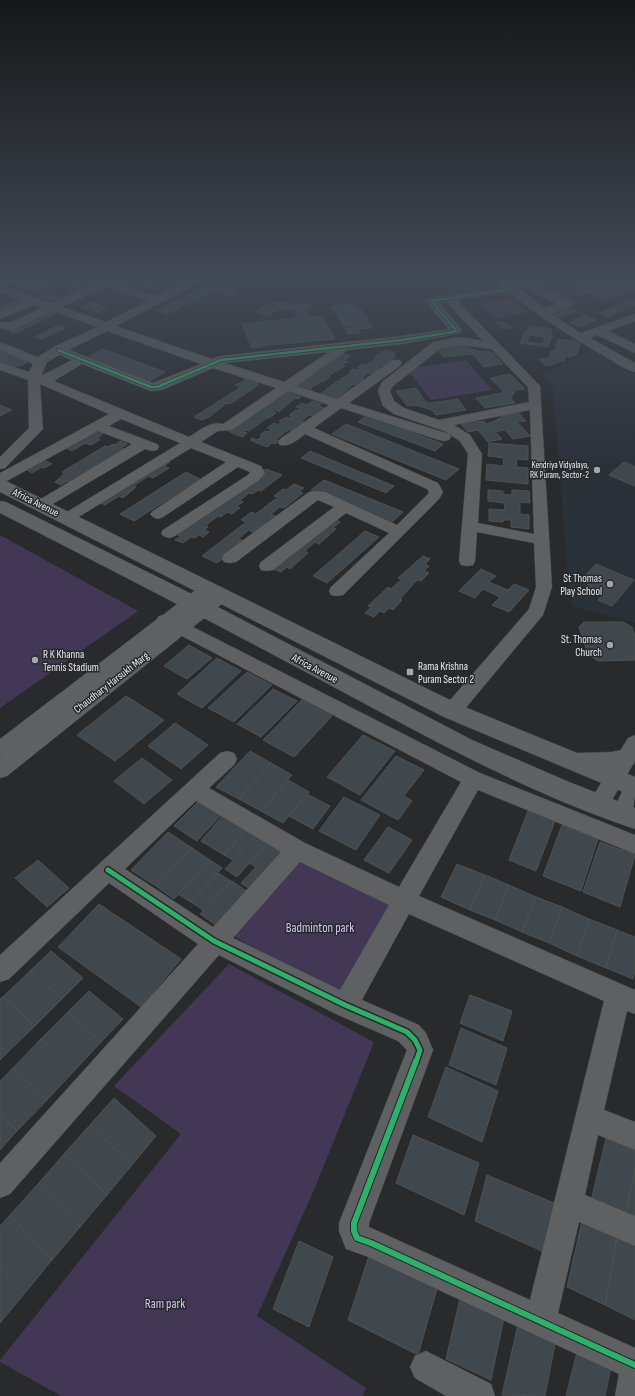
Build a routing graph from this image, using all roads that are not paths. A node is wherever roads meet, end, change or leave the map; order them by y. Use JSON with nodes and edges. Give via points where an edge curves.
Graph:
{"nodes":[{"id":1,"x":78,"y":340,"type":"edge"},
{"id":2,"x":149,"y":340,"type":"edge"},
{"id":3,"x":400,"y":340,"type":"edge"},
{"id":4,"x":402,"y":340,"type":"edge"},
{"id":5,"x":488,"y":340,"type":"edge"},
{"id":6,"x":586,"y":340,"type":"edge"},
{"id":7,"x":617,"y":340,"type":"edge"},
{"id":8,"x":347,"y":345,"type":"junction"},
{"id":9,"x":0,"y":346,"type":"edge"},
{"id":10,"x":494,"y":346,"type":"junction"},
{"id":11,"x":635,"y":349,"type":"edge"},
{"id":12,"x":58,"y":350,"type":"junction"},
{"id":13,"x":82,"y":359,"type":"junction"},
{"id":14,"x":40,"y":362,"type":"junction"},
{"id":15,"x":211,"y":363,"type":"junction"},
{"id":16,"x":1,"y":367,"type":"edge"},
{"id":17,"x":635,"y":368,"type":"edge"},
{"id":18,"x":39,"y":380,"type":"junction"},
{"id":19,"x":271,"y":382,"type":"junction"},
{"id":20,"x":285,"y":386,"type":"junction"},
{"id":21,"x":342,"y":403,"type":"junction"},
{"id":22,"x":536,"y":405,"type":"junction"},
{"id":23,"x":120,"y":414,"type":"junction"},
{"id":24,"x":98,"y":426,"type":"junction"},
{"id":25,"x":217,"y":426,"type":"junction"},
{"id":26,"x":306,"y":429,"type":"junction"},
{"id":27,"x":442,"y":431,"type":"junction"},
{"id":28,"x":189,"y":442,"type":"junction"},
{"id":29,"x":285,"y":442,"type":"dead end"},
{"id":30,"x":143,"y":444,"type":"junction"},
{"id":31,"x":170,"y":454,"type":"junction"},
{"id":32,"x":237,"y":461,"type":"junction"},
{"id":33,"x":0,"y":466,"type":"edge"},
{"id":34,"x":0,"y":479,"type":"edge"},
{"id":35,"x":0,"y":485,"type":"edge"},
{"id":36,"x":0,"y":506,"type":"edge"},
{"id":37,"x":41,"y":506,"type":"junction"},
{"id":38,"x":345,"y":506,"type":"junction"},
{"id":39,"x":158,"y":514,"type":"dead end"},
{"id":40,"x":67,"y":518,"type":"junction"},
{"id":41,"x":470,"y":526,"type":"junction"},
{"id":42,"x":399,"y":532,"type":"junction"},
{"id":43,"x":169,"y":533,"type":"dead end"},
{"id":44,"x":542,"y":540,"type":"junction"},
{"id":45,"x":131,"y":550,"type":"junction"},
{"id":46,"x":230,"y":558,"type":"dead end"},
{"id":47,"x":467,"y":561,"type":"dead end"},
{"id":48,"x":267,"y":566,"type":"dead end"},
{"id":49,"x":215,"y":591,"type":"junction"},
{"id":50,"x":336,"y":591,"type":"dead end"},
{"id":51,"x":197,"y":605,"type":"junction"},
{"id":52,"x":173,"y":624,"type":"junction"},
{"id":53,"x":281,"y":625,"type":"junction"},
{"id":54,"x":452,"y":710,"type":"junction"},
{"id":55,"x":0,"y":750,"type":"edge"},
{"id":56,"x":631,"y":750,"type":"edge"},
{"id":57,"x":227,"y":759,"type":"dead end"},
{"id":58,"x":568,"y":760,"type":"junction"},
{"id":59,"x":0,"y":770,"type":"edge"},
{"id":60,"x":473,"y":779,"type":"junction"},
{"id":61,"x":614,"y":779,"type":"junction"},
{"id":62,"x":635,"y":787,"type":"edge"},
{"id":63,"x":194,"y":790,"type":"junction"},
{"id":64,"x":599,"y":804,"type":"junction"},
{"id":65,"x":628,"y":816,"type":"edge"},
{"id":66,"x":635,"y":846,"type":"edge"},
{"id":67,"x":296,"y":850,"type":"junction"},
{"id":68,"x":108,"y":870,"type":"junction"},
{"id":69,"x":405,"y":901,"type":"junction"},
{"id":70,"x":214,"y":941,"type":"junction"},
{"id":71,"x":0,"y":971,"type":"edge"},
{"id":72,"x":626,"y":998,"type":"edge"},
{"id":73,"x":344,"y":1005,"type":"junction"},
{"id":74,"x":589,"y":1118,"type":"junction"},
{"id":75,"x":635,"y":1136,"type":"edge"},
{"id":76,"x":0,"y":1184,"type":"edge"},
{"id":77,"x":569,"y":1203,"type":"junction"},
{"id":78,"x":635,"y":1230,"type":"edge"},
{"id":79,"x":540,"y":1322,"type":"junction"},
{"id":80,"x":635,"y":1365,"type":"edge"},
{"id":81,"x":426,"y":1367,"type":"dead end"},
{"id":82,"x":635,"y":1373,"type":"edge"},
{"id":83,"x":479,"y":1396,"type":"edge"},
{"id":84,"x":631,"y":1396,"type":"edge"}],
"edges":[{"from":1,"to":12,"type":"street"},
{"from":2,"to":15,"type":"street"},
{"from":3,"to":8,"type":"street"},
{"from":4,"to":21,"type":"street","via":[[408,350],[405,357]]},
{"from":5,"to":10,"type":"street"},
{"from":6,"to":17,"type":"street"},
{"from":7,"to":11,"type":"street"},
{"from":8,"to":15,"type":"street"},
{"from":8,"to":20,"type":"street"},
{"from":9,"to":14,"type":"street"},
{"from":10,"to":22,"type":"street","via":[[534,386]]},
{"from":10,"to":27,"type":"street","via":[[460,341],[437,345],[387,385],[384,391],[388,403],[399,411]]},
{"from":12,"to":13,"type":"street"},
{"from":12,"to":14,"type":"street"},
{"from":13,"to":15,"type":"street","via":[[154,387]]},
{"from":13,"to":18,"type":"street"},
{"from":14,"to":18,"type":"street","via":[[35,371]]},
{"from":15,"to":19,"type":"street"},
{"from":16,"to":18,"type":"street"},
{"from":18,"to":23,"type":"street"},
{"from":18,"to":33,"type":"street","via":[[36,429]]},
{"from":19,"to":20,"type":"street"},
{"from":19,"to":25,"type":"street","via":[[217,420]]},
{"from":20,"to":21,"type":"street"},
{"from":20,"to":25,"type":"street","via":[[227,427]]},
{"from":21,"to":26,"type":"street"},
{"from":21,"to":27,"type":"street"},
{"from":22,"to":27,"type":"street"},
{"from":22,"to":44,"type":"street"},
{"from":23,"to":24,"type":"street"},
{"from":23,"to":28,"type":"street"},
{"from":24,"to":30,"type":"street"},
{"from":24,"to":34,"type":"street"},
{"from":25,"to":28,"type":"street"},
{"from":26,"to":29,"type":"street"},
{"from":26,"to":42,"type":"street","via":[[433,486],[436,492],[434,496]]},
{"from":27,"to":41,"type":"street","via":[[465,438],[476,454]]},
{"from":28,"to":31,"type":"street"},
{"from":28,"to":32,"type":"street"},
{"from":30,"to":31,"type":"street"},
{"from":30,"to":37,"type":"street"},
{"from":31,"to":40,"type":"street"},
{"from":32,"to":39,"type":"street"},
{"from":32,"to":43,"type":"street","via":[[256,469],[258,473]]},
{"from":35,"to":37,"type":"main road","name":"Africa Avenue"},
{"from":36,"to":51,"type":"main road","name":"Africa Avenue"},
{"from":37,"to":40,"type":"main road","name":"Africa Avenue"},
{"from":38,"to":42,"type":"street"},
{"from":38,"to":46,"type":"street","via":[[320,495],[312,495]]},
{"from":38,"to":48,"type":"street"},
{"from":40,"to":45,"type":"main road","name":"Africa Avenue"},
{"from":41,"to":44,"type":"street"},
{"from":41,"to":47,"type":"street"},
{"from":42,"to":50,"type":"street"},
{"from":44,"to":54,"type":"street","via":[[544,587],[537,611]]},
{"from":45,"to":49,"type":"main road","name":"Africa Avenue"},
{"from":45,"to":53,"type":"main road","via":[[152,552],[268,608],[279,618]]},
{"from":49,"to":51,"type":"street","name":"Chaudhary Harsukh Marg"},
{"from":49,"to":53,"type":"main road","name":"Africa Avenue"},
{"from":51,"to":52,"type":"street","name":"Chaudhary Harsukh Marg"},
{"from":51,"to":64,"type":"main road","name":"Africa Avenue","via":[[464,746]]},
{"from":52,"to":55,"type":"street","name":"Chaudhary Harsukh Marg"},
{"from":52,"to":59,"type":"street","name":"Chaudhary Harsukh Marg"},
{"from":52,"to":60,"type":"street"},
{"from":53,"to":54,"type":"main road","name":"Africa Avenue"},
{"from":54,"to":58,"type":"main road","name":"Africa Avenue"},
{"from":56,"to":58,"type":"main road","via":[[612,761]]},
{"from":56,"to":61,"type":"street"},
{"from":57,"to":63,"type":"street"},
{"from":58,"to":61,"type":"main road","name":"Africa Avenue"},
{"from":60,"to":66,"type":"street"},
{"from":60,"to":69,"type":"street"},
{"from":61,"to":62,"type":"main road","name":"Africa Avenue"},
{"from":61,"to":64,"type":"street"},
{"from":62,"to":65,"type":"street"},
{"from":63,"to":67,"type":"street"},
{"from":63,"to":68,"type":"street"},
{"from":64,"to":65,"type":"main road","name":"Africa Avenue"},
{"from":67,"to":69,"type":"street"},
{"from":67,"to":70,"type":"street"},
{"from":68,"to":70,"type":"street"},
{"from":68,"to":71,"type":"street"},
{"from":69,"to":72,"type":"street"},
{"from":69,"to":73,"type":"street"},
{"from":70,"to":73,"type":"street"},
{"from":70,"to":76,"type":"street"},
{"from":72,"to":74,"type":"street"},
{"from":73,"to":79,"type":"street","via":[[407,1032],[413,1036],[420,1050],[354,1223],[356,1238]]},
{"from":74,"to":75,"type":"street"},
{"from":74,"to":77,"type":"street"},
{"from":77,"to":78,"type":"street"},
{"from":77,"to":79,"type":"street"},
{"from":79,"to":80,"type":"street"},
{"from":81,"to":83,"type":"street"},
{"from":82,"to":84,"type":"street"}]}
